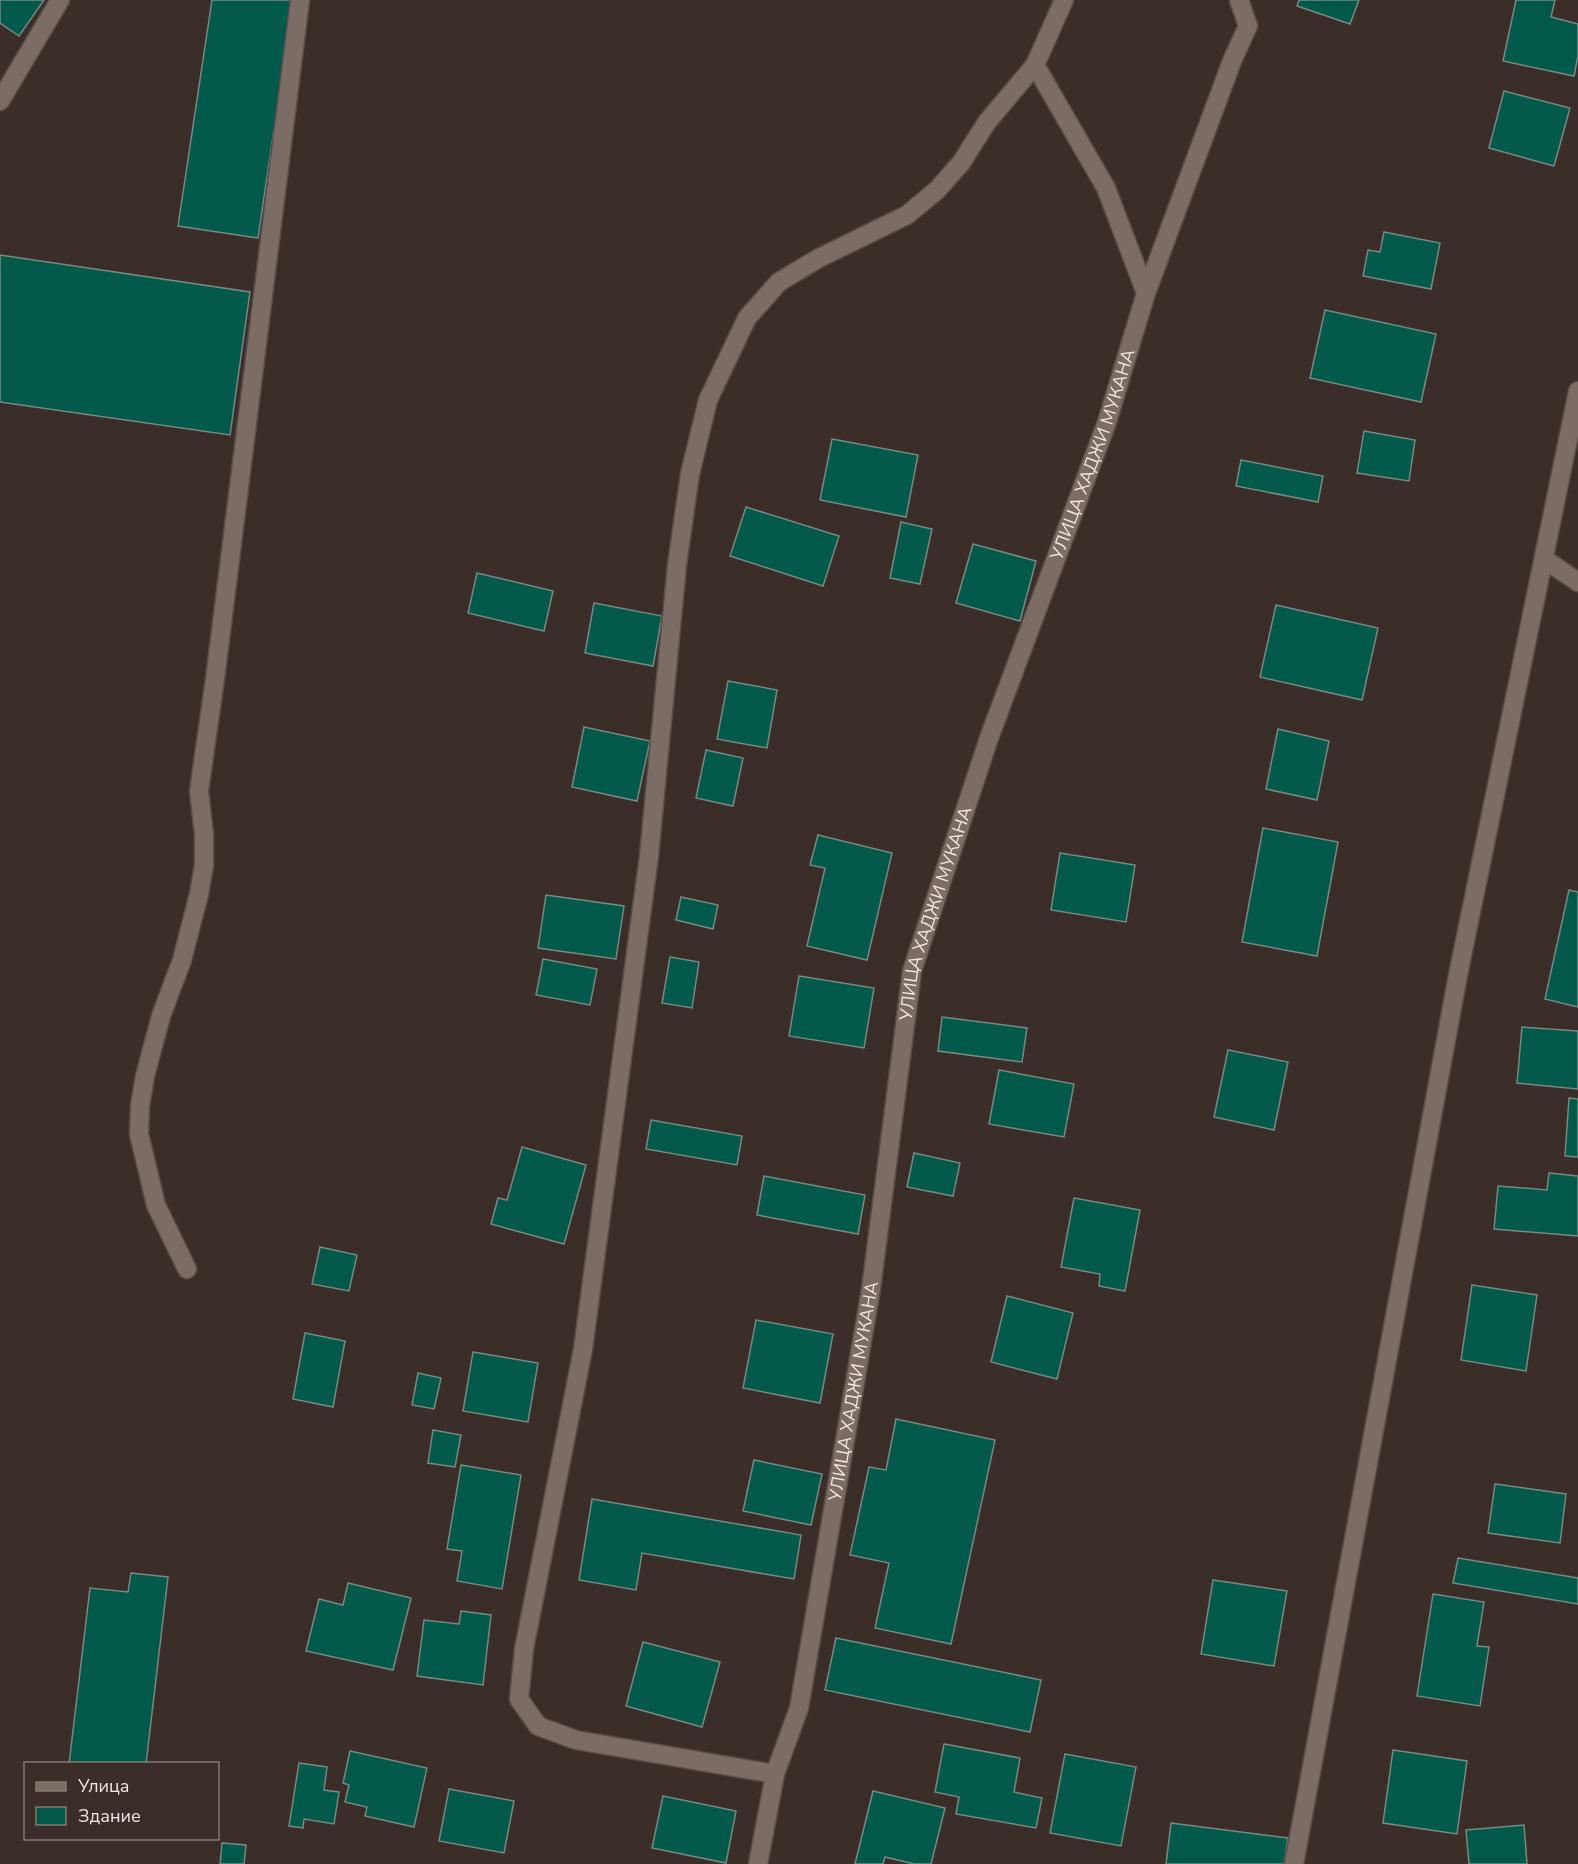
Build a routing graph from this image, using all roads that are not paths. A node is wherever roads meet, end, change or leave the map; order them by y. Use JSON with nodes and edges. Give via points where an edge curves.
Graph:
{"nodes":[{"id":1,"x":60,"y":0,"type":"edge"},
{"id":2,"x":300,"y":0,"type":"edge"},
{"id":3,"x":1064,"y":0,"type":"edge"},
{"id":4,"x":1239,"y":0,"type":"edge"},
{"id":5,"x":1035,"y":65,"type":"junction"},
{"id":6,"x":0,"y":101,"type":"edge"},
{"id":7,"x":1146,"y":293,"type":"junction"},
{"id":8,"x":1578,"y":391,"type":"edge"},
{"id":9,"x":1544,"y":559,"type":"junction"},
{"id":10,"x":1578,"y":582,"type":"edge"},
{"id":11,"x":187,"y":1269,"type":"dead end"},
{"id":12,"x":775,"y":1774,"type":"junction"},
{"id":13,"x":758,"y":1864,"type":"edge"},
{"id":14,"x":1294,"y":1864,"type":"edge"}],
"edges":[{"from":1,"to":6,"type":"street"},
{"from":2,"to":11,"type":"street","via":[[199,791],[204,865],[182,960],[161,1016],[140,1106],[139,1134],[156,1205]]},
{"from":3,"to":5,"type":"street"},
{"from":4,"to":7,"type":"street","name":"УЛИЦА ХАДЖИ МУКАНА","via":[[1248,26]]},
{"from":5,"to":7,"type":"street","via":[[1106,188]]},
{"from":5,"to":12,"type":"street","via":[[938,190],[907,215],[819,258],[780,282],[747,318],[708,400],[690,474],[676,565],[649,856],[583,1349],[524,1648],[519,1699],[538,1726],[576,1740]]},
{"from":7,"to":12,"type":"street","name":"УЛИЦА ХАДЖИ МУКАНА","via":[[1107,422],[989,738],[912,971],[871,1288],[799,1708]]},
{"from":8,"to":9,"type":"street"},
{"from":9,"to":10,"type":"street"},
{"from":9,"to":14,"type":"street","via":[[1456,987]]},
{"from":12,"to":13,"type":"street","name":"УЛИЦА ХАДЖИ МУКАНА"}]}
